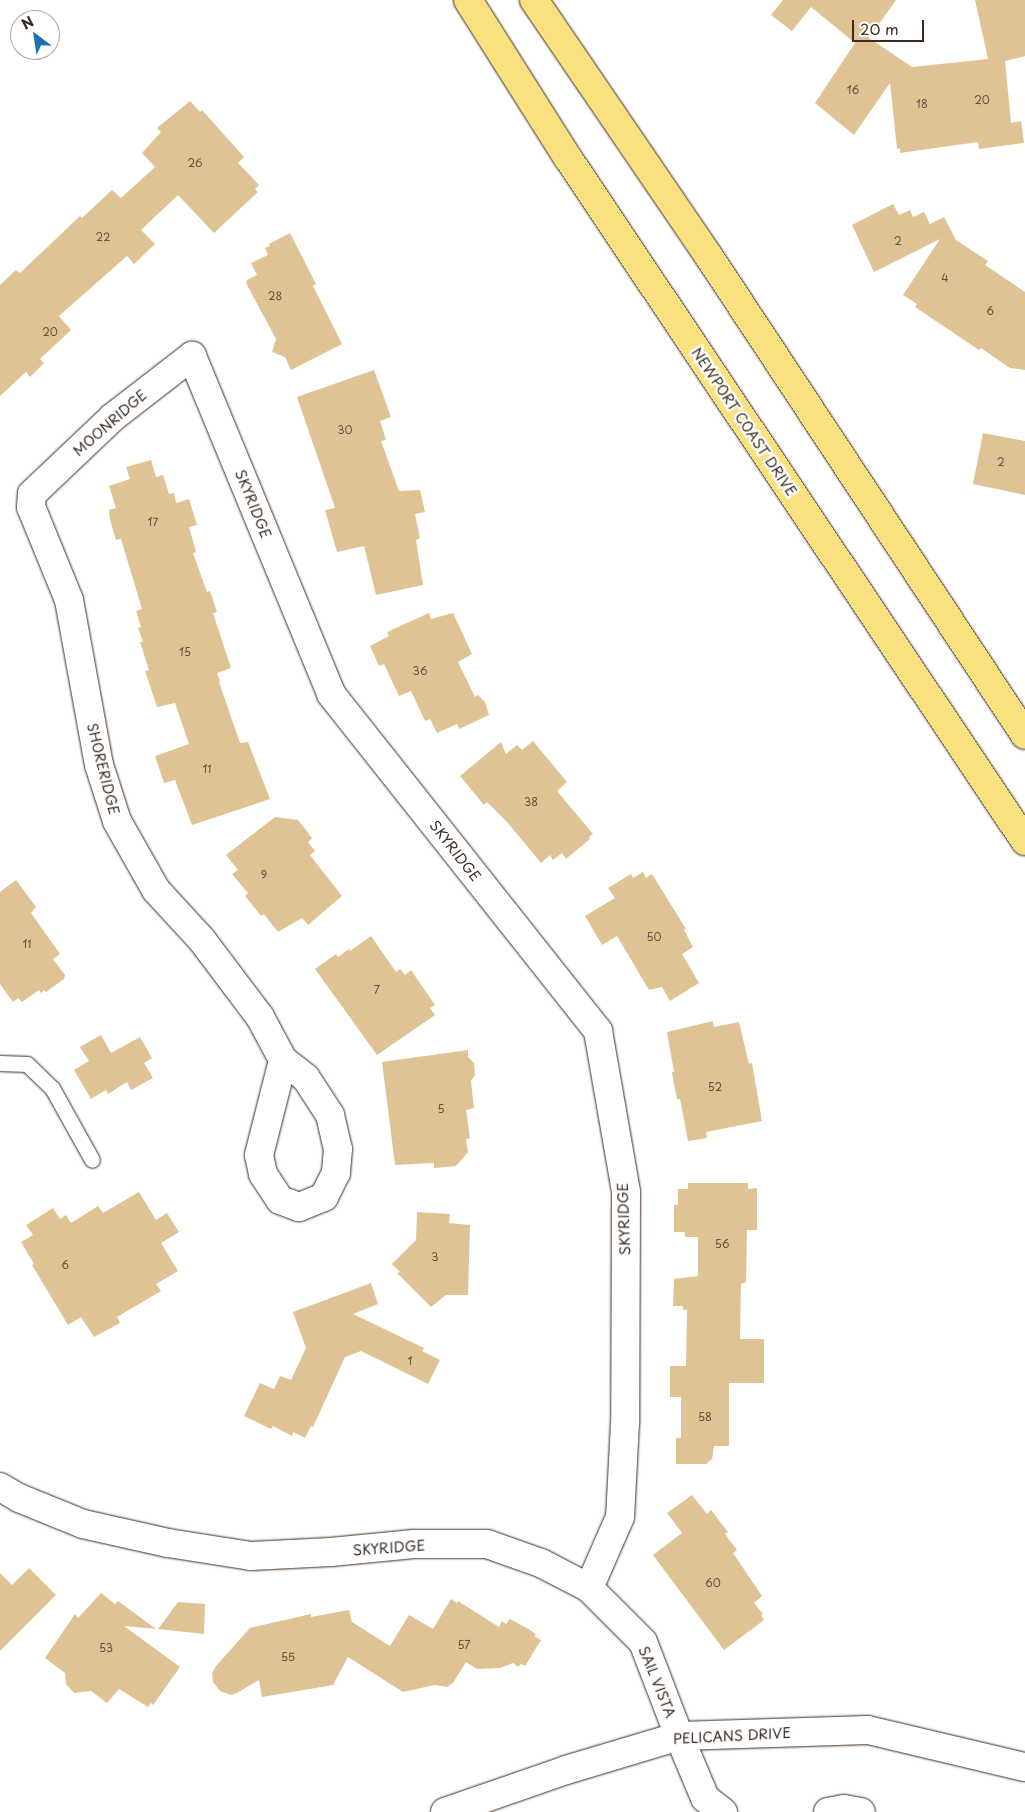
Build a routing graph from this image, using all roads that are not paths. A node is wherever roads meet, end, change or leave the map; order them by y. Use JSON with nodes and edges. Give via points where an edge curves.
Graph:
{"nodes":[{"id":1,"x":468,"y":0,"type":"edge"},
{"id":2,"x":534,"y":0,"type":"edge"},
{"id":3,"x":192,"y":356,"type":"joint"},
{"id":4,"x":32,"y":494,"type":"joint"},
{"id":5,"x":1025,"y":734,"type":"edge"},
{"id":6,"x":1025,"y":841,"type":"edge"},
{"id":7,"x":283,"y":1060,"type":"junction"},
{"id":8,"x":0,"y":1063,"type":"edge"},
{"id":9,"x":92,"y":1160,"type":"dead end"},
{"id":10,"x":0,"y":1487,"type":"edge"},
{"id":11,"x":589,"y":1588,"type":"junction"},
{"id":12,"x":679,"y":1736,"type":"junction"},
{"id":13,"x":1025,"y":1767,"type":"edge"},
{"id":14,"x":445,"y":1812,"type":"edge"},
{"id":15,"x":723,"y":1812,"type":"edge"},
{"id":16,"x":828,"y":1812,"type":"edge"},
{"id":17,"x":861,"y":1812,"type":"edge"}],
"edges":[{"from":1,"to":6,"type":"main road","name":"NEWPORT COAST DRIVE","via":[[568,158]]},
{"from":2,"to":5,"type":"main road","via":[[708,255]]},
{"from":3,"to":4,"type":"street","name":"MOONRIDGE","via":[[113,416]]},
{"from":3,"to":11,"type":"street","name":"SKYRIDGE","via":[[331,694],[598,1031],[626,1192],[625,1423],[620,1517]]},
{"from":4,"to":7,"type":"street","name":"SHORERIDGE","via":[[31,507],[69,600],[100,765],[117,820],[156,890],[202,940],[260,1017]]},
{"from":7,"to":7,"type":"street","name":"SHORERIDGE","via":[[306,1078],[330,1116],[338,1149],[336,1173],[324,1196],[299,1207],[280,1200],[263,1174],[259,1155]]},
{"from":8,"to":9,"type":"lane","via":[[27,1064],[52,1088]]},
{"from":10,"to":11,"type":"street","name":"SKYRIDGE","via":[[83,1524],[168,1543],[251,1556],[414,1544],[487,1544],[541,1563]]},
{"from":11,"to":12,"type":"street","name":"SAIL VISTA","via":[[643,1642]]},
{"from":12,"to":13,"type":"street","name":"PELICANS DRIVE","via":[[868,1730]]},
{"from":12,"to":14,"type":"street","name":"PELICANS DRIVE","via":[[566,1770]]},
{"from":12,"to":15,"type":"street","name":"SAIL VISTA","via":[[705,1798]]},
{"from":16,"to":17,"type":"street","via":[[844,1809]]}]}
